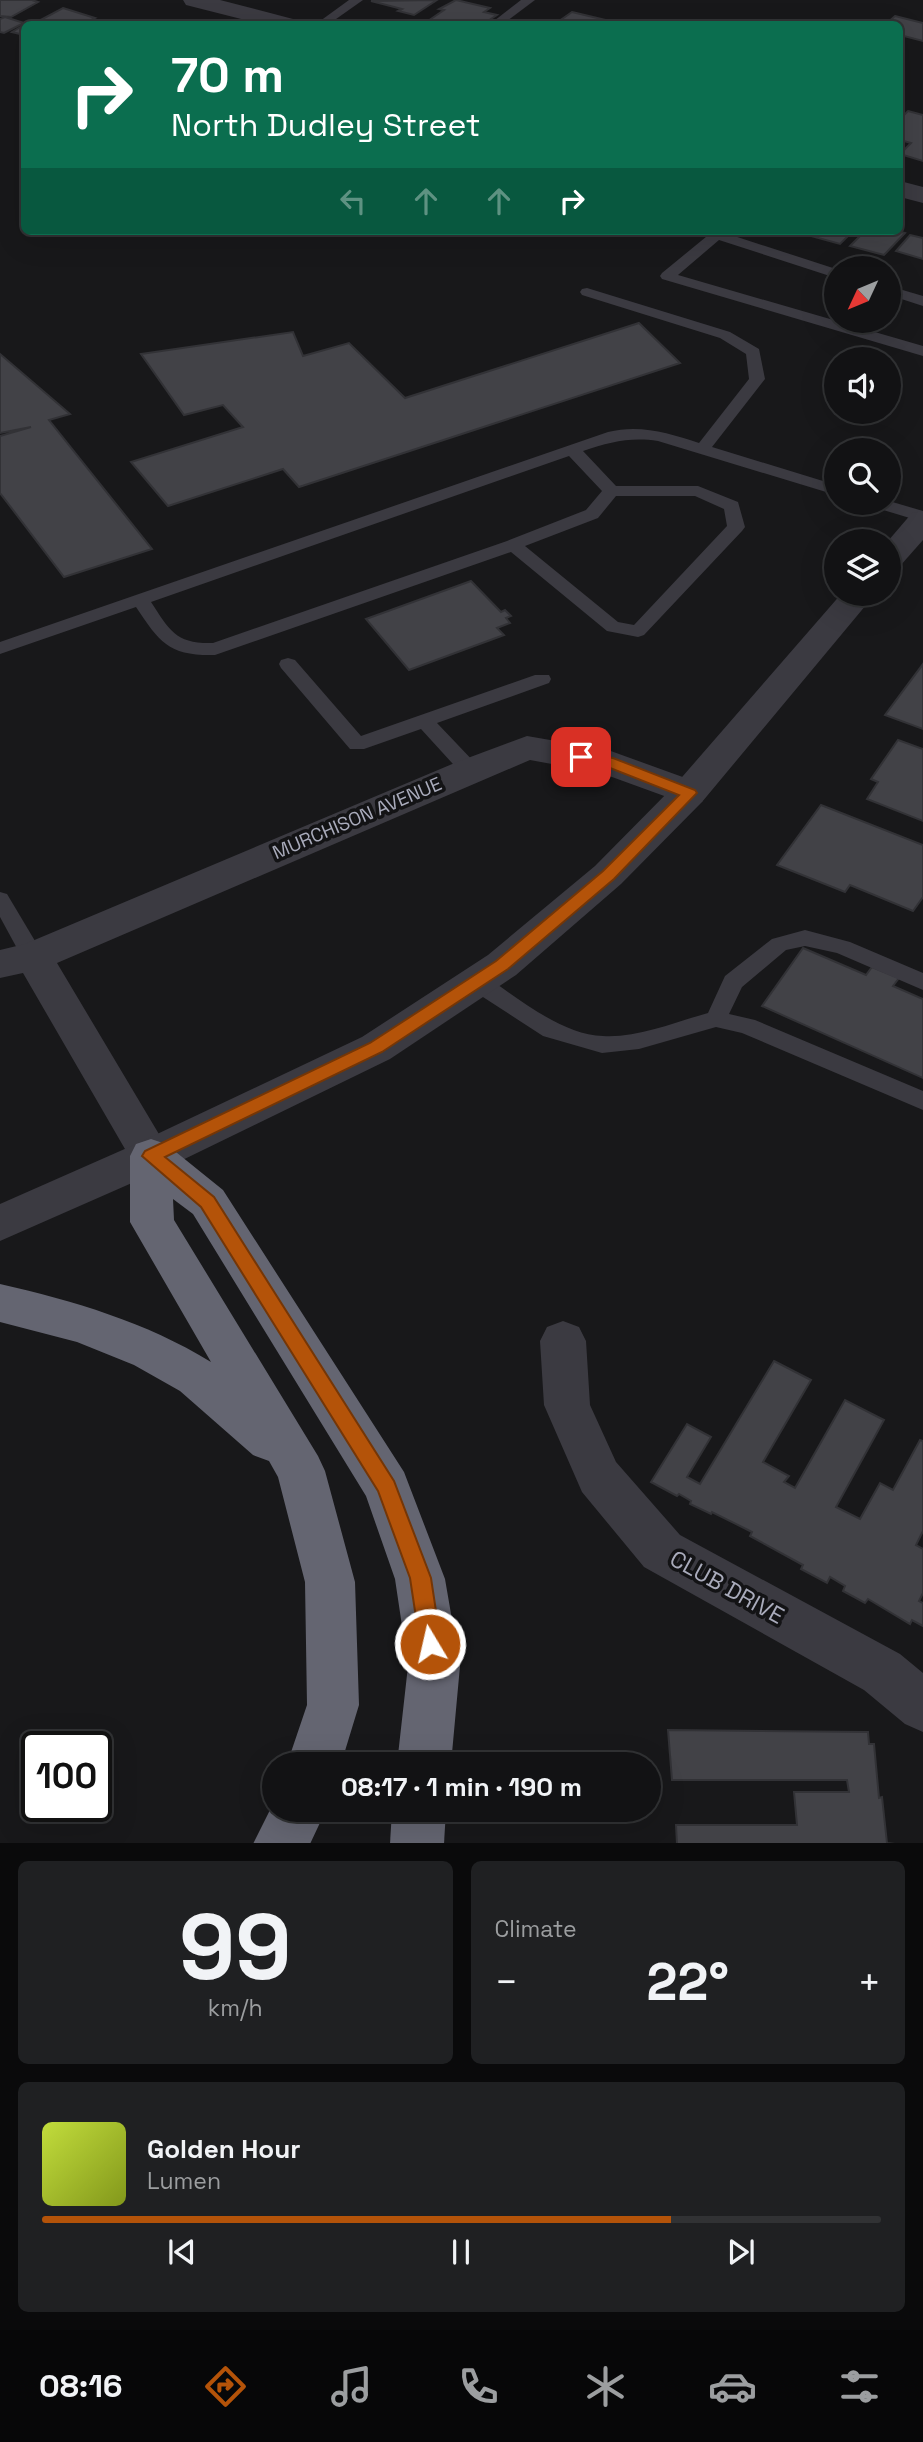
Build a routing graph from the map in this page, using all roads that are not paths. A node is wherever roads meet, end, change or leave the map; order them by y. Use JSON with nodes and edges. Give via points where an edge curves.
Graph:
{"nodes":[{"id":1,"x":194,"y":0,"type":"edge"},
{"id":2,"x":357,"y":0,"type":"edge"},
{"id":3,"x":529,"y":0,"type":"edge"},
{"id":4,"x":274,"y":21,"type":"edge"},
{"id":5,"x":326,"y":21,"type":"edge"},
{"id":6,"x":500,"y":21,"type":"edge"},
{"id":7,"x":903,"y":190,"type":"edge"},
{"id":8,"x":923,"y":195,"type":"edge"},
{"id":9,"x":824,"y":270,"type":"edge"},
{"id":10,"x":587,"y":292,"type":"dead end"},
{"id":11,"x":901,"y":294,"type":"edge"},
{"id":12,"x":923,"y":301,"type":"edge"},
{"id":13,"x":824,"y":322,"type":"edge"},
{"id":14,"x":862,"y":333,"type":"edge"},
{"id":15,"x":923,"y":351,"type":"edge"},
{"id":16,"x":703,"y":448,"type":"junction"},
{"id":17,"x":572,"y":449,"type":"junction"},
{"id":18,"x":824,"y":486,"type":"edge"},
{"id":19,"x":611,"y":491,"type":"junction"},
{"id":20,"x":901,"y":511,"type":"edge"},
{"id":21,"x":923,"y":518,"type":"edge"},
{"id":22,"x":513,"y":545,"type":"junction"},
{"id":23,"x":901,"y":545,"type":"edge"},
{"id":24,"x":141,"y":600,"type":"junction"},
{"id":25,"x":849,"y":606,"type":"edge"},
{"id":26,"x":0,"y":648,"type":"edge"},
{"id":27,"x":288,"y":664,"type":"dead end"},
{"id":28,"x":542,"y":679,"type":"dead end"},
{"id":29,"x":424,"y":721,"type":"junction"},
{"id":30,"x":470,"y":770,"type":"junction"},
{"id":31,"x":690,"y":793,"type":"junction"},
{"id":32,"x":0,"y":899,"type":"edge"},
{"id":33,"x":16,"y":960,"type":"edge"},
{"id":34,"x":477,"y":982,"type":"junction"},
{"id":35,"x":923,"y":982,"type":"edge"},
{"id":36,"x":716,"y":1018,"type":"junction"},
{"id":37,"x":923,"y":1101,"type":"edge"},
{"id":38,"x":151,"y":1156,"type":"junction"},
{"id":39,"x":0,"y":1223,"type":"edge"},
{"id":40,"x":0,"y":1303,"type":"edge"},
{"id":41,"x":563,"y":1341,"type":"dead end"},
{"id":42,"x":301,"y":1471,"type":"junction"},
{"id":43,"x":923,"y":1706,"type":"edge"},
{"id":44,"x":318,"y":1752,"type":"edge"},
{"id":45,"x":425,"y":1752,"type":"edge"},
{"id":46,"x":292,"y":1822,"type":"edge"},
{"id":47,"x":418,"y":1822,"type":"edge"},
{"id":48,"x":280,"y":1843,"type":"edge"},
{"id":49,"x":417,"y":1843,"type":"edge"}],
"edges":[{"from":1,"to":4,"type":"street"},
{"from":2,"to":5,"type":"lane"},
{"from":3,"to":6,"type":"lane"},
{"from":7,"to":8,"type":"street"},
{"from":9,"to":13,"type":"lane","via":[[717,236],[667,276]]},
{"from":10,"to":16,"type":"lane","via":[[724,335],[754,352],[757,379]]},
{"from":11,"to":12,"type":"lane"},
{"from":14,"to":15,"type":"lane"},
{"from":16,"to":17,"type":"lane","via":[[636,433]]},
{"from":16,"to":18,"type":"lane"},
{"from":17,"to":19,"type":"lane"},
{"from":17,"to":24,"type":"lane"},
{"from":19,"to":22,"type":"lane","via":[[592,514]]},
{"from":19,"to":22,"type":"lane","via":[[698,491],[732,506],[736,527],[638,631],[613,627]]},
{"from":20,"to":21,"type":"lane"},
{"from":21,"to":23,"type":"street"},
{"from":22,"to":24,"type":"lane","via":[[215,649],[190,650],[171,644]]},
{"from":24,"to":26,"type":"lane"},
{"from":25,"to":31,"type":"street"},
{"from":27,"to":29,"type":"lane","via":[[357,744]]},
{"from":28,"to":29,"type":"lane"},
{"from":29,"to":30,"type":"lane"},
{"from":30,"to":31,"type":"street","name":"MURCHISON AVENUE","via":[[527,748],[608,762]]},
{"from":30,"to":33,"type":"street","name":"MURCHISON AVENUE"},
{"from":31,"to":34,"type":"street","via":[[608,875]]},
{"from":32,"to":33,"type":"lane"},
{"from":33,"to":38,"type":"street"},
{"from":34,"to":36,"type":"lane","via":[[551,1030],[601,1045],[639,1041]]},
{"from":34,"to":38,"type":"street","via":[[376,1048]]},
{"from":35,"to":36,"type":"lane","via":[[842,947],[805,938],[779,944],[733,982]]},
{"from":36,"to":37,"type":"lane","via":[[747,1026]]},
{"from":38,"to":39,"type":"street"},
{"from":38,"to":42,"type":"highway","via":[[152,1222]]},
{"from":38,"to":45,"type":"highway","via":[[208,1202],[387,1487],[420,1578],[434,1666]]},
{"from":40,"to":42,"type":"highway","via":[[132,1342],[196,1377]]},
{"from":41,"to":43,"type":"street","name":"CLUB DRIVE","via":[[567,1405],[599,1477],[662,1551],[882,1672]]},
{"from":42,"to":44,"type":"highway","via":[[330,1582],[333,1705]]},
{"from":46,"to":48,"type":"highway"},
{"from":47,"to":49,"type":"highway"}]}
